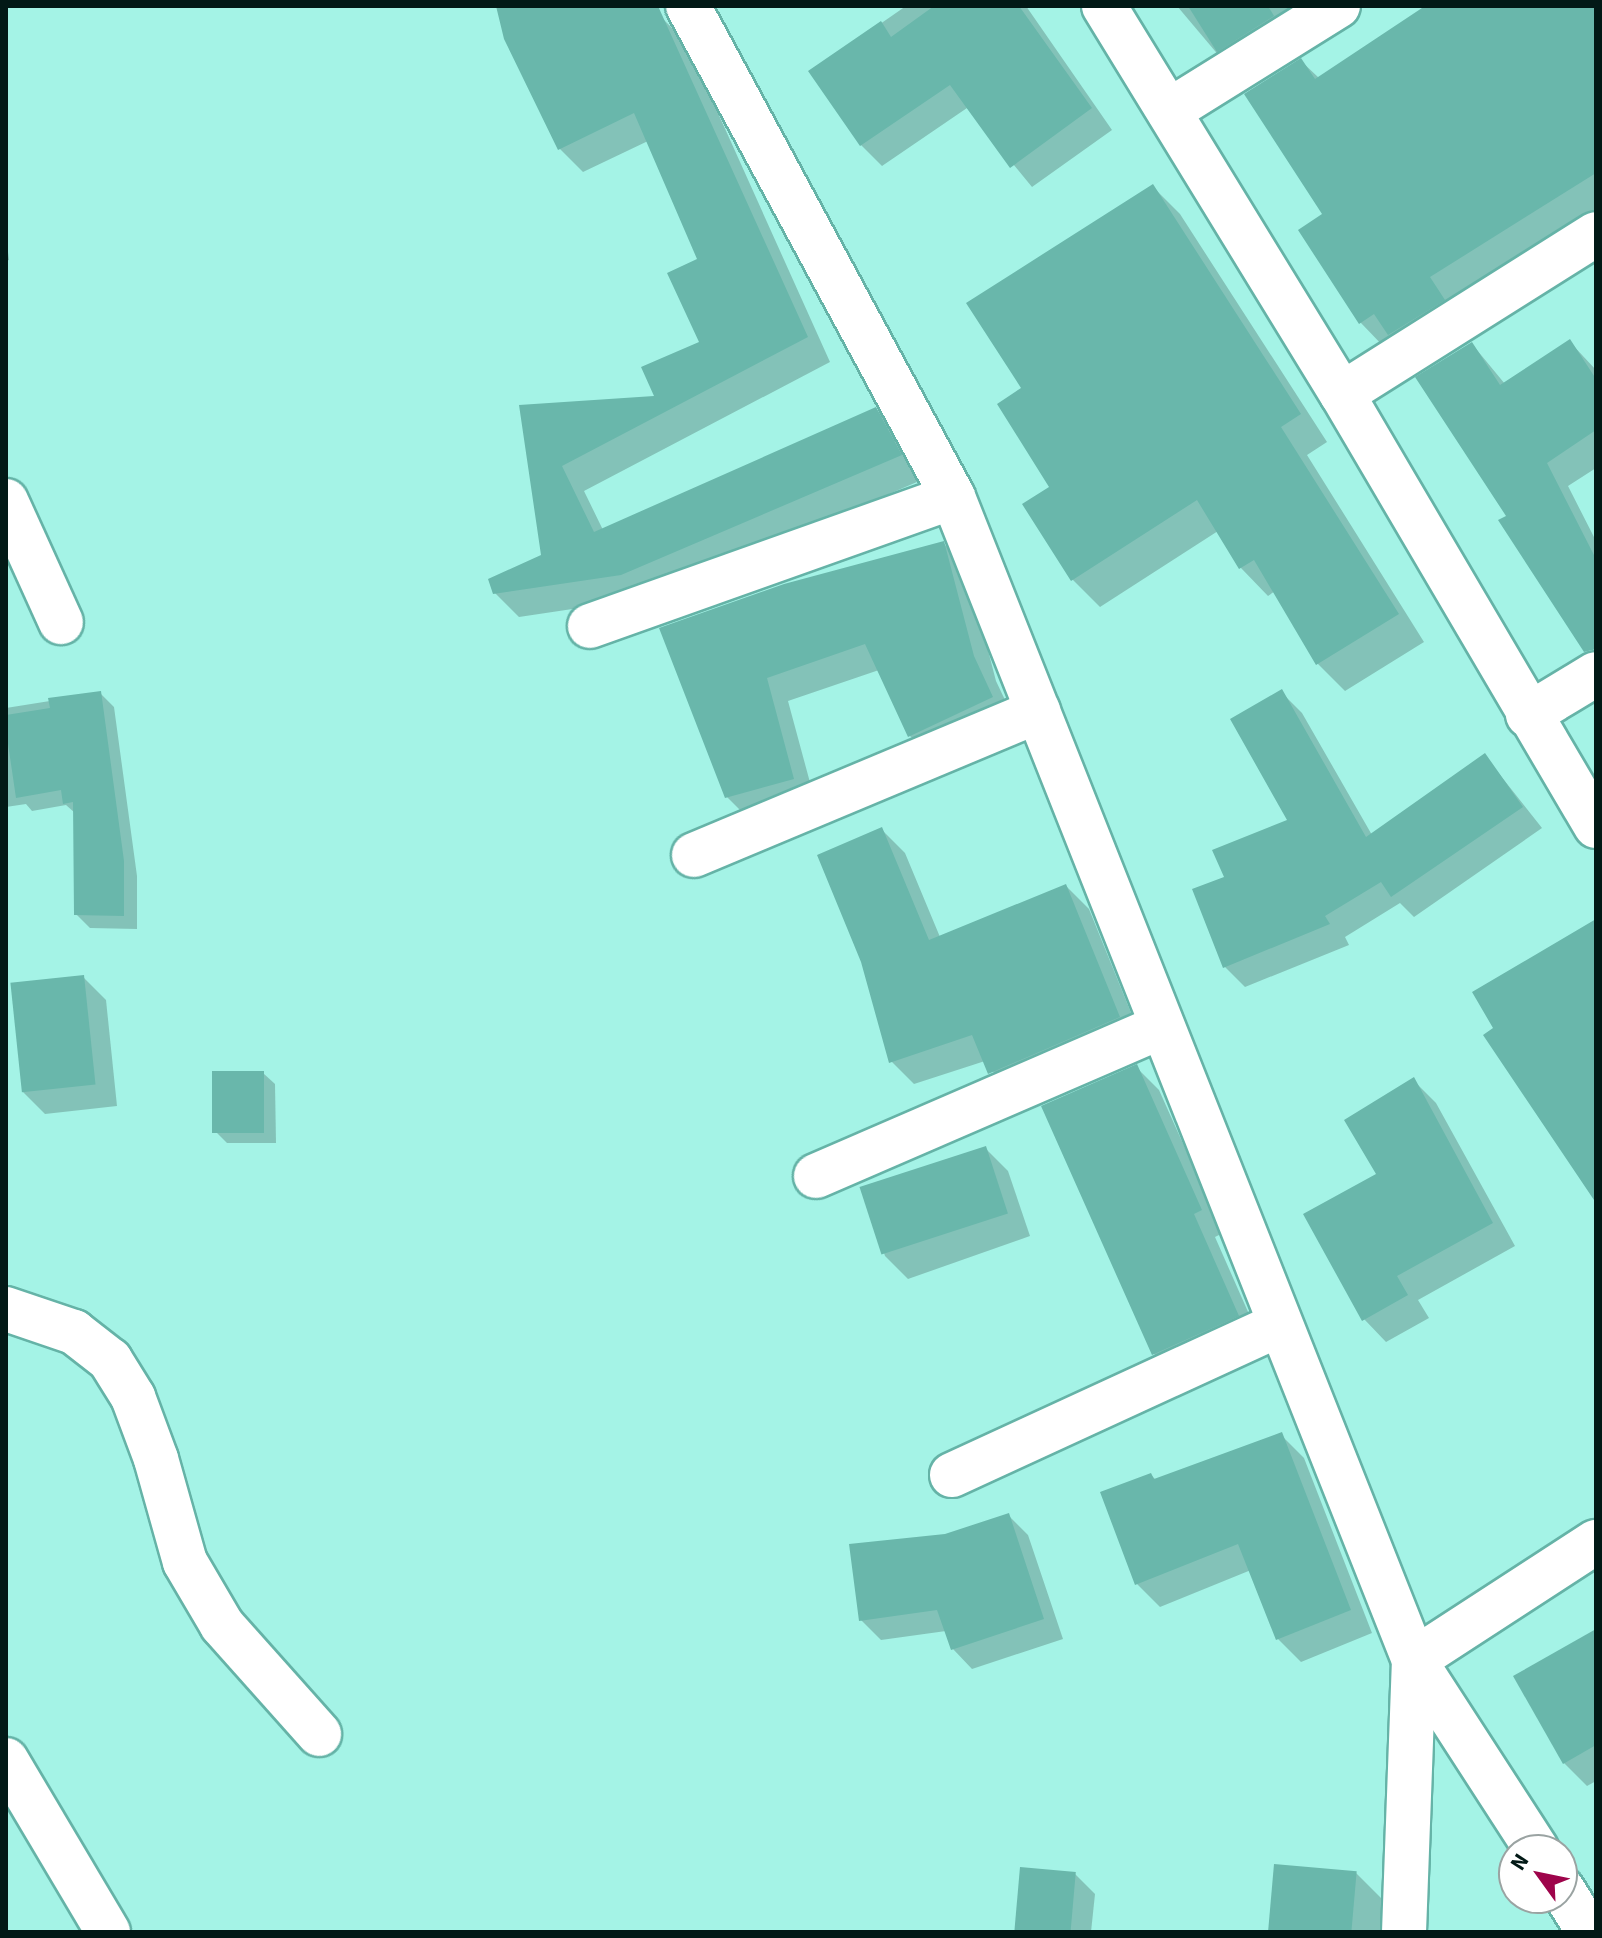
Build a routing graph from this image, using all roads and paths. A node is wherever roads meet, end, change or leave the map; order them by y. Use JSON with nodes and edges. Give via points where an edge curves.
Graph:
{"nodes":[{"id":1,"x":688,"y":6,"type":"edge"},
{"id":2,"x":1104,"y":6,"type":"edge"},
{"id":3,"x":1338,"y":6,"type":"edge"},
{"id":4,"x":1169,"y":111,"type":"junction"},
{"id":5,"x":1596,"y":234,"type":"edge"},
{"id":6,"x":1342,"y":394,"type":"junction"},
{"id":7,"x":953,"y":497,"type":"junction"},
{"id":8,"x":6,"y":501,"type":"edge"},
{"id":9,"x":61,"y":622,"type":"dead end"},
{"id":10,"x":590,"y":626,"type":"dead end"},
{"id":11,"x":1596,"y":674,"type":"edge"},
{"id":12,"x":1038,"y":711,"type":"junction"},
{"id":13,"x":1528,"y":715,"type":"junction"},
{"id":14,"x":1596,"y":826,"type":"edge"},
{"id":15,"x":694,"y":855,"type":"dead end"},
{"id":16,"x":1162,"y":1026,"type":"junction"},
{"id":17,"x":816,"y":1176,"type":"dead end"},
{"id":18,"x":6,"y":1309,"type":"edge"},
{"id":19,"x":1280,"y":1324,"type":"junction"},
{"id":20,"x":952,"y":1475,"type":"dead end"},
{"id":21,"x":1596,"y":1542,"type":"edge"},
{"id":22,"x":1414,"y":1660,"type":"junction"},
{"id":23,"x":319,"y":1734,"type":"dead end"},
{"id":24,"x":6,"y":1760,"type":"edge"},
{"id":25,"x":1527,"y":1834,"type":"edge"},
{"id":26,"x":108,"y":1932,"type":"edge"},
{"id":27,"x":1404,"y":1932,"type":"edge"}],
"edges":[{"from":1,"to":7,"type":"street"},
{"from":2,"to":4,"type":"street"},
{"from":3,"to":4,"type":"street"},
{"from":4,"to":6,"type":"street"},
{"from":5,"to":6,"type":"street"},
{"from":6,"to":13,"type":"street"},
{"from":7,"to":10,"type":"street"},
{"from":7,"to":12,"type":"street"},
{"from":8,"to":9,"type":"street"},
{"from":11,"to":13,"type":"street"},
{"from":12,"to":15,"type":"street"},
{"from":12,"to":16,"type":"street"},
{"from":13,"to":14,"type":"street"},
{"from":16,"to":17,"type":"street"},
{"from":16,"to":19,"type":"street"},
{"from":18,"to":23,"type":"street","via":[[74,1332],[110,1360],[133,1397],[185,1562],[222,1625]]},
{"from":19,"to":20,"type":"street"},
{"from":19,"to":22,"type":"street"},
{"from":21,"to":22,"type":"street"},
{"from":22,"to":25,"type":"street"},
{"from":22,"to":27,"type":"street"},
{"from":24,"to":26,"type":"street"}]}
